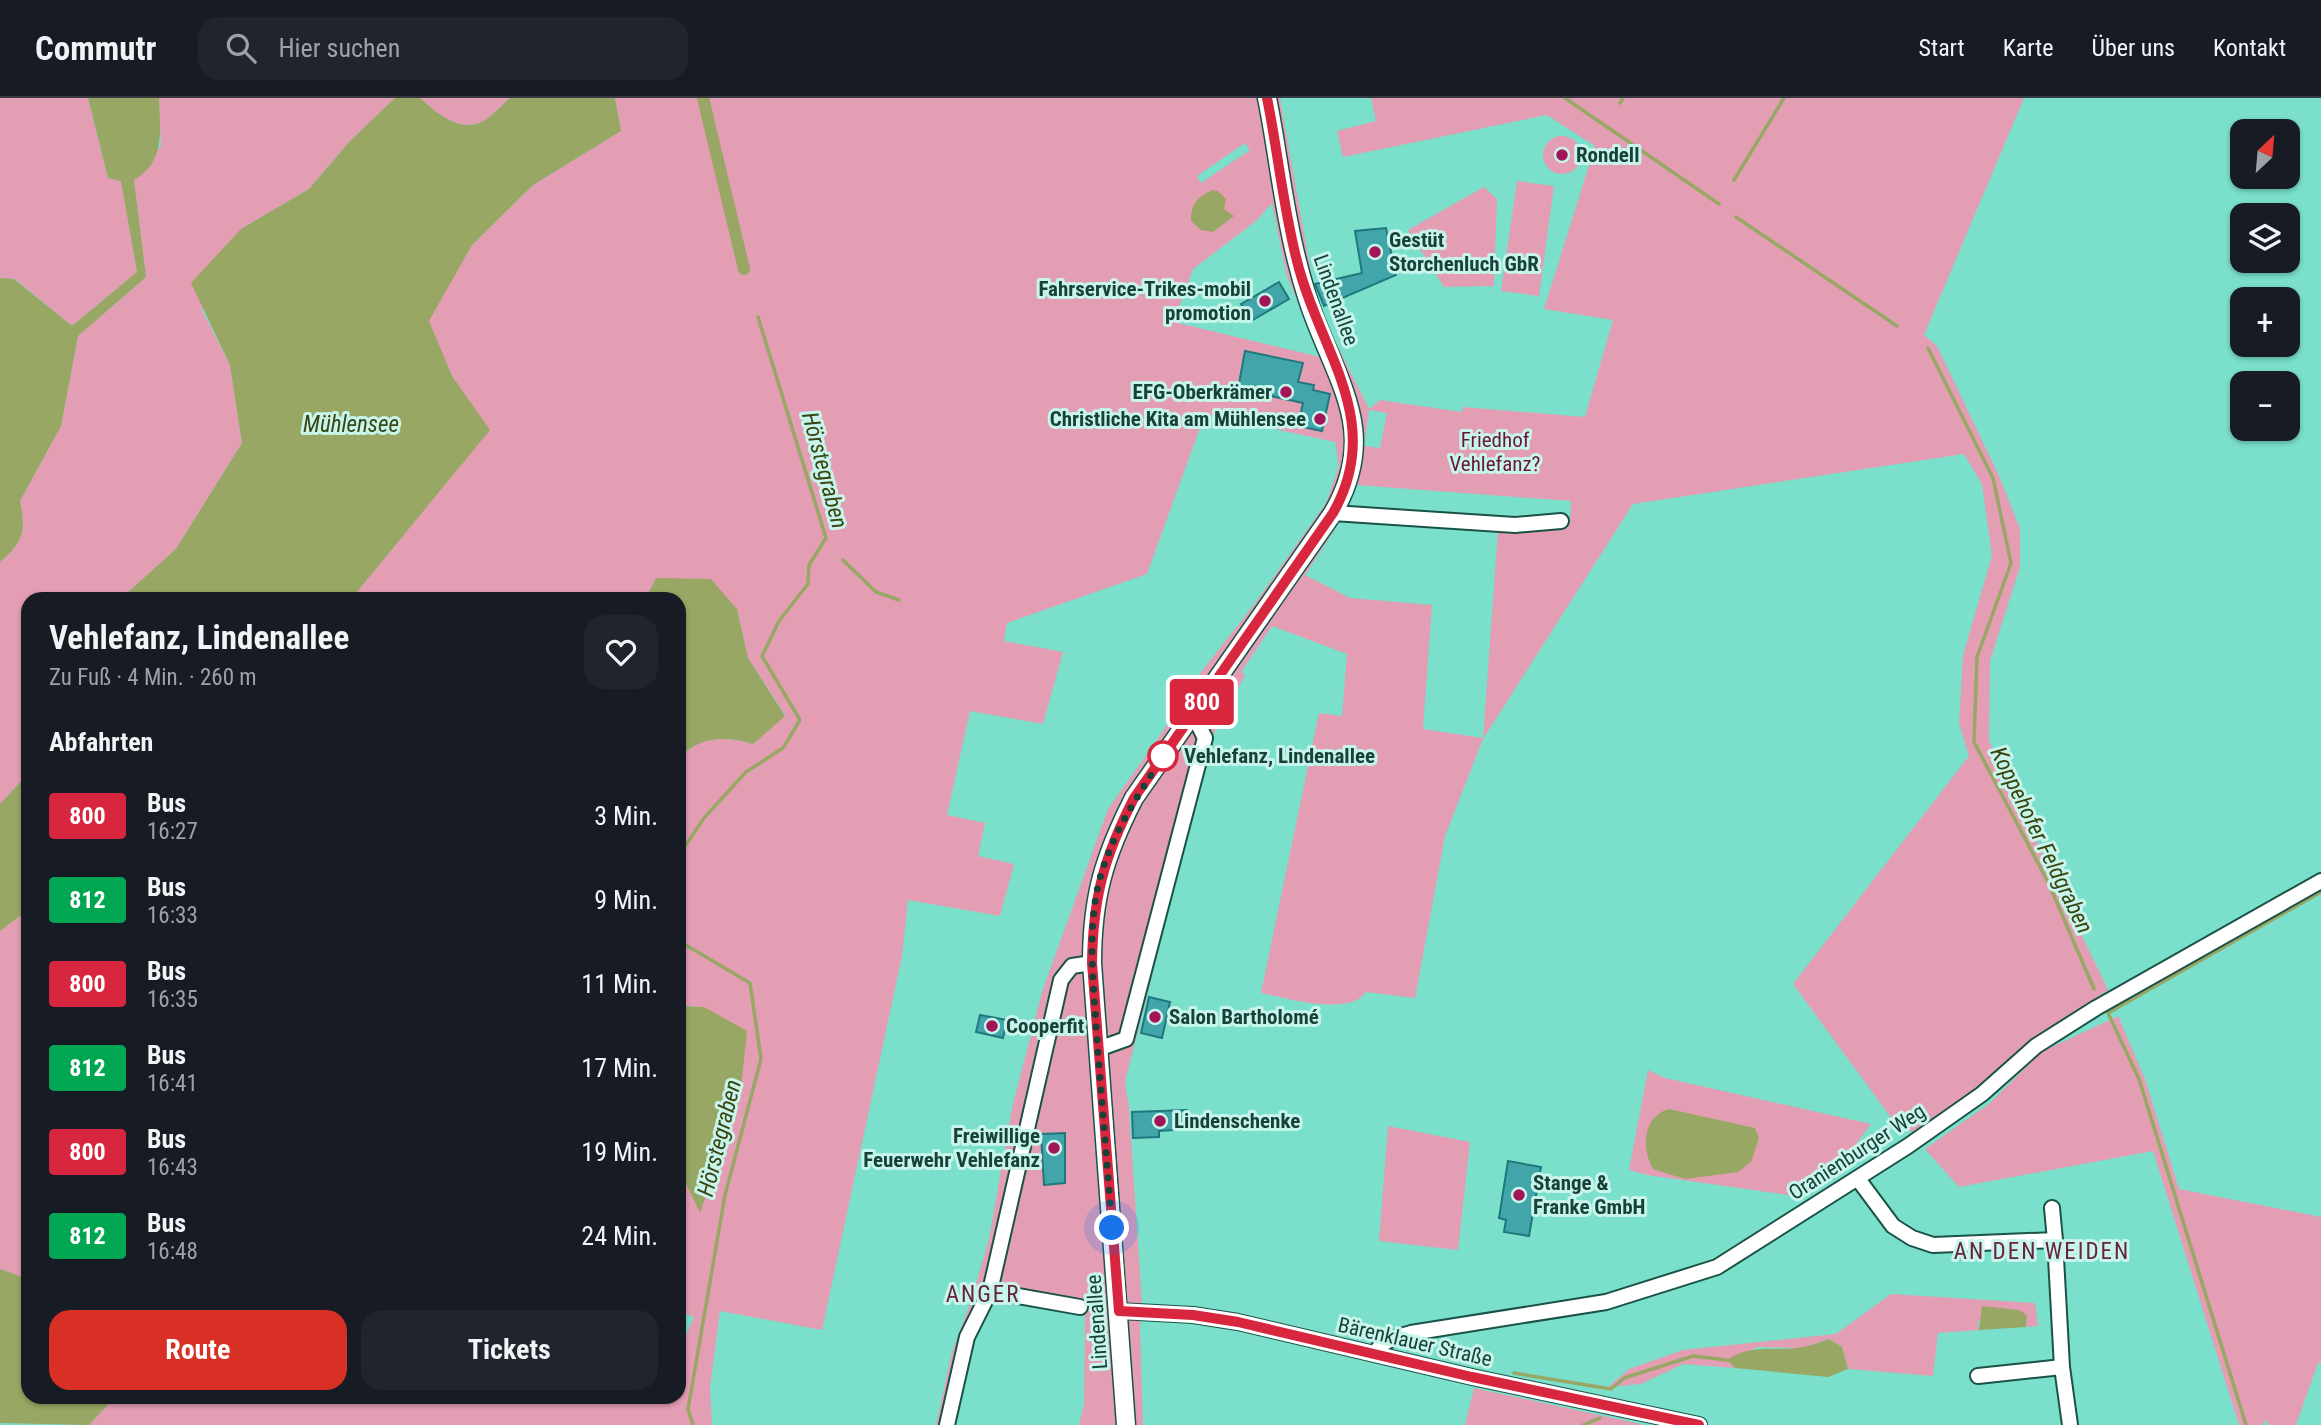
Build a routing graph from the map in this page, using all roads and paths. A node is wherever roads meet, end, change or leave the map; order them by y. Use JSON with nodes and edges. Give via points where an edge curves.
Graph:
{"nodes":[{"id":1,"x":1267,"y":98,"type":"edge"},
{"id":2,"x":1333,"y":513,"type":"junction"},
{"id":3,"x":1561,"y":521,"type":"dead end"},
{"id":4,"x":1193,"y":714,"type":"junction"},
{"id":5,"x":2321,"y":881,"type":"edge"},
{"id":6,"x":1092,"y":963,"type":"junction"},
{"id":7,"x":1098,"y":1049,"type":"junction"},
{"id":8,"x":1858,"y":1179,"type":"junction"},
{"id":9,"x":2052,"y":1208,"type":"dead end"},
{"id":10,"x":2055,"y":1240,"type":"junction"},
{"id":11,"x":990,"y":1291,"type":"junction"},
{"id":12,"x":1080,"y":1307,"type":"dead end"},
{"id":13,"x":1119,"y":1311,"type":"junction"},
{"id":14,"x":1375,"y":1354,"type":"junction"},
{"id":15,"x":2062,"y":1367,"type":"junction"},
{"id":16,"x":1978,"y":1376,"type":"dead end"},
{"id":17,"x":947,"y":1425,"type":"edge"},
{"id":18,"x":1126,"y":1425,"type":"edge"},
{"id":19,"x":1699,"y":1425,"type":"edge"},
{"id":20,"x":2070,"y":1425,"type":"edge"}],
"edges":[{"from":1,"to":2,"type":"main road","name":"Lindenallee","via":[[1296,260],[1353,415],[1351,474]]},
{"from":2,"to":3,"type":"street","via":[[1515,525]]},
{"from":2,"to":4,"type":"main road","name":"Lindenallee"},
{"from":4,"to":6,"type":"main road","name":"Lindenallee","via":[[1134,798],[1113,840],[1092,921]]},
{"from":4,"to":7,"type":"street","via":[[1205,738],[1126,1039]]},
{"from":5,"to":8,"type":"street","name":"Oranienburger Weg","via":[[2036,1046],[1982,1094]]},
{"from":6,"to":7,"type":"main road","name":"Lindenallee"},
{"from":6,"to":11,"type":"street","via":[[1072,966],[1061,980]]},
{"from":7,"to":13,"type":"main road","name":"Lindenallee"},
{"from":8,"to":10,"type":"street","via":[[1893,1226],[1933,1245]]},
{"from":8,"to":14,"type":"street","name":"Oranienburger Weg","via":[[1717,1267],[1606,1302],[1411,1333],[1391,1339]]},
{"from":9,"to":10,"type":"street"},
{"from":10,"to":15,"type":"street"},
{"from":11,"to":12,"type":"street"},
{"from":11,"to":17,"type":"street","via":[[967,1337]]},
{"from":13,"to":14,"type":"street","name":"Bärenklauer Straße","via":[[1238,1322]]},
{"from":13,"to":18,"type":"main road","name":"Lindenallee"},
{"from":14,"to":19,"type":"street","name":"Bärenklauer Straße"},
{"from":15,"to":16,"type":"street"},
{"from":15,"to":20,"type":"street"}]}
